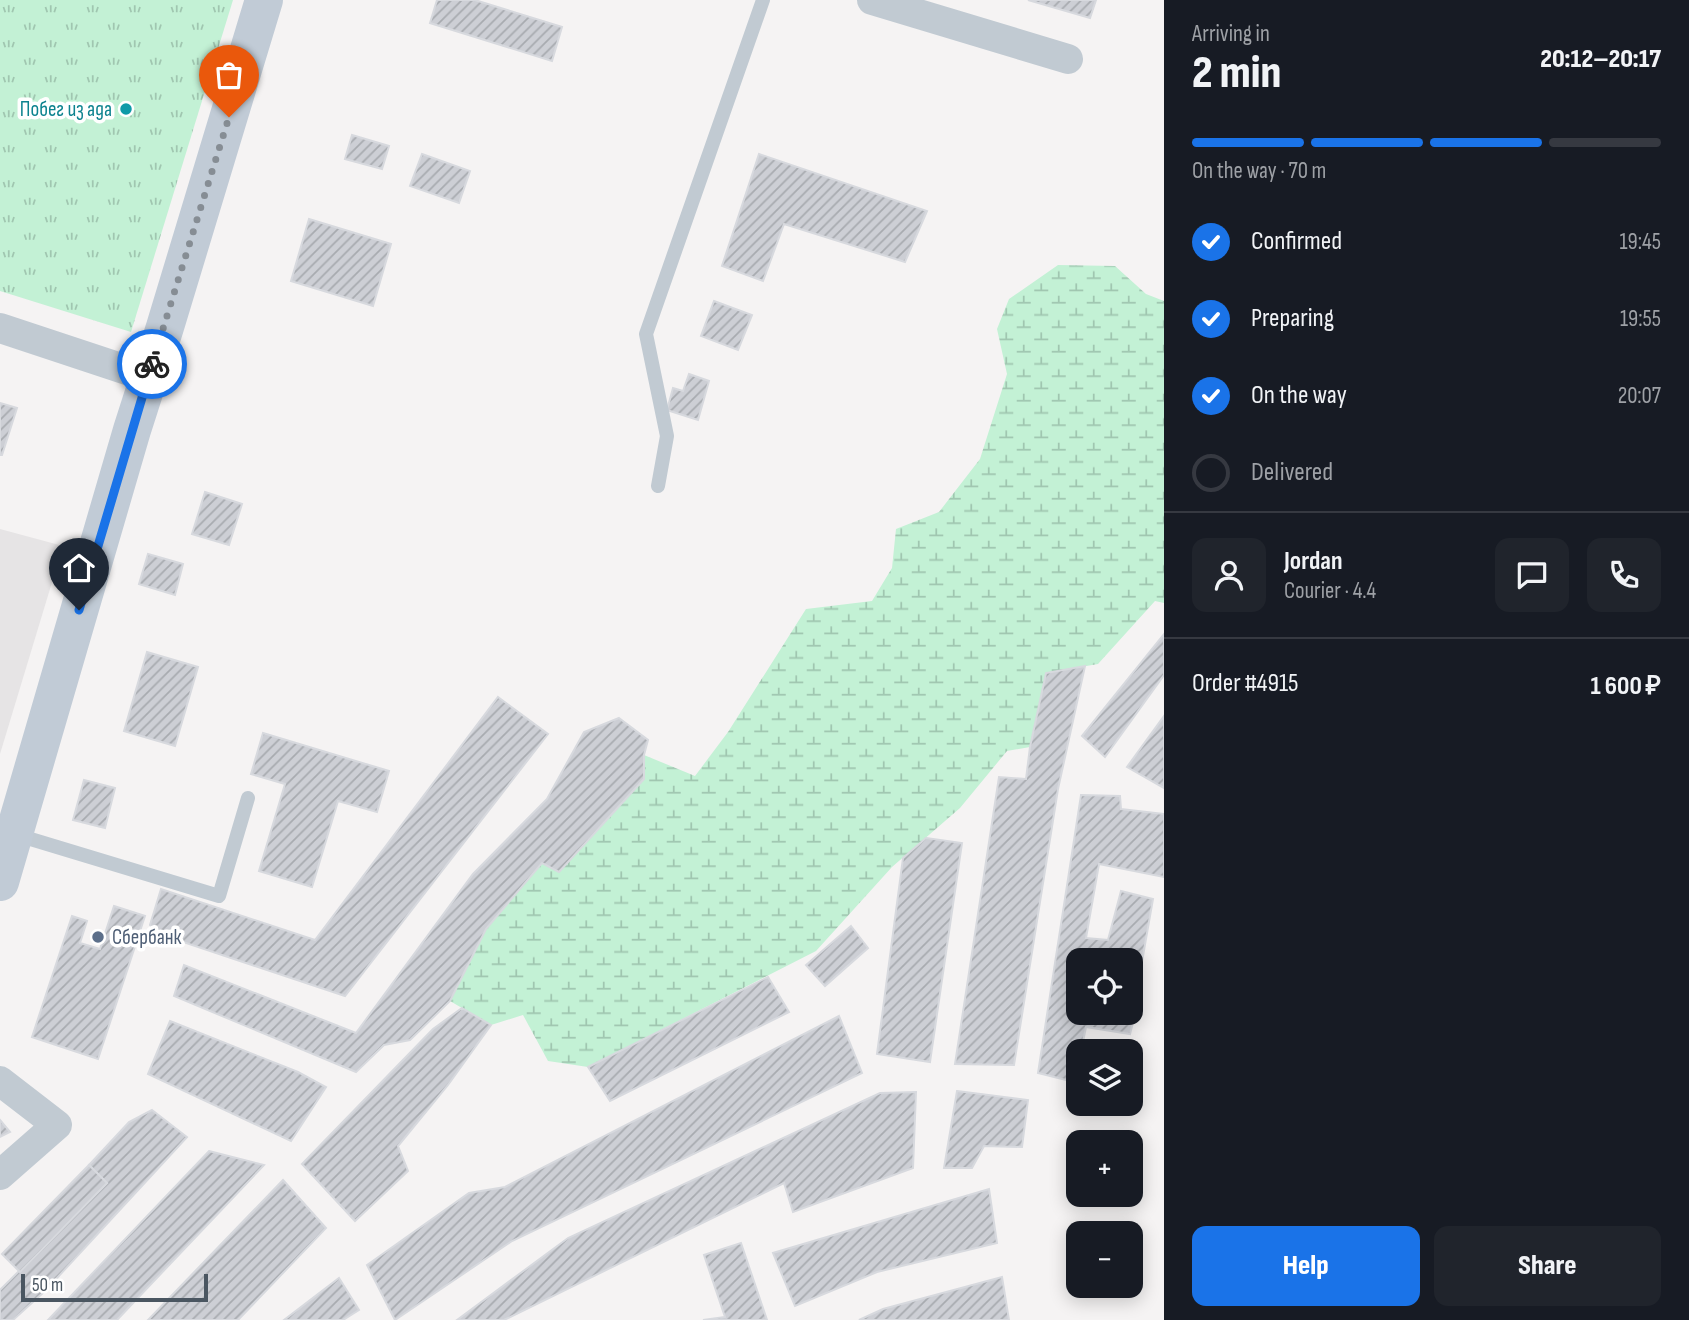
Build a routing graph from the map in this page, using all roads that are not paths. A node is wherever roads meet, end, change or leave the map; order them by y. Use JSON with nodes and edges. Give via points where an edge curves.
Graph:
{"nodes":[{"id":1,"x":264,"y":0,"type":"edge"},
{"id":2,"x":763,"y":0,"type":"edge"},
{"id":3,"x":872,"y":0,"type":"edge"},
{"id":4,"x":1068,"y":59,"type":"dead end"},
{"id":5,"x":0,"y":328,"type":"edge"},
{"id":6,"x":148,"y":377,"type":"junction"},
{"id":7,"x":657,"y":486,"type":"dead end"},
{"id":8,"x":248,"y":798,"type":"dead end"},
{"id":9,"x":13,"y":834,"type":"junction"},
{"id":10,"x":0,"y":882,"type":"edge"},
{"id":11,"x":0,"y":1082,"type":"edge"},
{"id":12,"x":0,"y":1175,"type":"edge"}],
"edges":[{"from":1,"to":6,"type":"street"},
{"from":2,"to":7,"type":"lane","via":[[646,334],[667,436]]},
{"from":3,"to":4,"type":"street"},
{"from":5,"to":6,"type":"street"},
{"from":6,"to":9,"type":"street"},
{"from":8,"to":9,"type":"lane","via":[[219,896]]},
{"from":9,"to":10,"type":"street"},
{"from":11,"to":12,"type":"street","via":[[57,1125]]}]}
